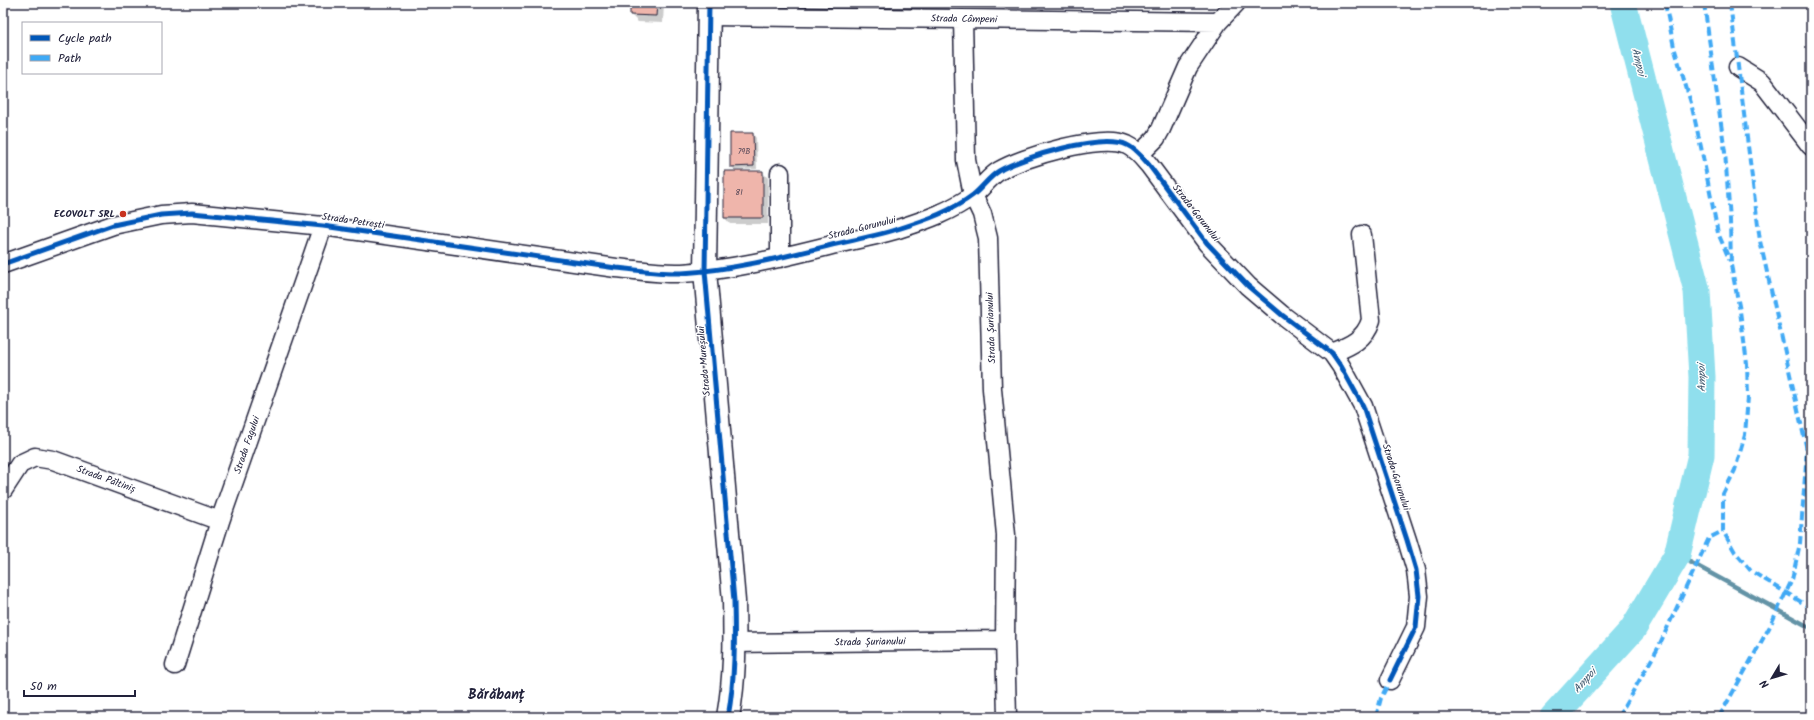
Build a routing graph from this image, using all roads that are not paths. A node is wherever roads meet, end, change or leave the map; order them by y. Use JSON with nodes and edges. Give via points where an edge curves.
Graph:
{"nodes":[{"id":1,"x":1236,"y":3,"type":"edge"},
{"id":2,"x":710,"y":9,"type":"edge"},
{"id":3,"x":963,"y":19,"type":"junction"},
{"id":4,"x":1218,"y":22,"type":"junction"},
{"id":5,"x":1738,"y":67,"type":"dead end"},
{"id":6,"x":1811,"y":146,"type":"edge"},
{"id":7,"x":1140,"y":154,"type":"junction"},
{"id":8,"x":780,"y":173,"type":"dead end"},
{"id":9,"x":973,"y":195,"type":"junction"},
{"id":10,"x":322,"y":226,"type":"junction"},
{"id":11,"x":1362,"y":235,"type":"dead end"},
{"id":12,"x":780,"y":258,"type":"junction"},
{"id":13,"x":3,"y":264,"type":"edge"},
{"id":14,"x":705,"y":271,"type":"junction"},
{"id":15,"x":1332,"y":354,"type":"junction"},
{"id":16,"x":4,"y":487,"type":"edge"},
{"id":17,"x":220,"y":521,"type":"junction"},
{"id":18,"x":1005,"y":640,"type":"junction"},
{"id":19,"x":736,"y":643,"type":"junction"},
{"id":20,"x":175,"y":665,"type":"dead end"},
{"id":21,"x":1390,"y":680,"type":"dead end"},
{"id":22,"x":728,"y":717,"type":"edge"},
{"id":23,"x":1007,"y":717,"type":"edge"}],
"edges":[{"from":1,"to":4,"type":"street"},
{"from":2,"to":3,"type":"street","name":"Strada Câmpeni"},
{"from":2,"to":14,"type":"street","name":"Strada Mureșului"},
{"from":3,"to":4,"type":"street","name":"Strada Câmpeni"},
{"from":3,"to":9,"type":"street","name":"Strada Șurianului","via":[[966,160]]},
{"from":4,"to":7,"type":"street","via":[[1188,67],[1156,138]]},
{"from":5,"to":6,"type":"street","via":[[1762,82]]},
{"from":7,"to":9,"type":"street","name":"Strada Gorunului","via":[[1127,144],[1108,141],[1055,150],[1014,163],[997,172]]},
{"from":7,"to":15,"type":"street","name":"Strada Gorunului","via":[[1207,243],[1248,286]]},
{"from":8,"to":12,"type":"street"},
{"from":9,"to":12,"type":"street","name":"Strada Gorunului","via":[[935,216],[900,228]]},
{"from":9,"to":18,"type":"street","name":"Strada Șurianului","via":[[982,214],[988,238],[992,389],[1006,535]]},
{"from":10,"to":13,"type":"street","name":"Strada Petrești","via":[[192,213],[161,215],[113,225]]},
{"from":10,"to":14,"type":"street","name":"Strada Petrești","via":[[616,268],[661,273]]},
{"from":10,"to":17,"type":"street","name":"Strada Fagului"},
{"from":11,"to":15,"type":"street","via":[[1371,320],[1368,330],[1360,338]]},
{"from":12,"to":14,"type":"street","name":"Strada Gorunului"},
{"from":14,"to":19,"type":"street","name":"Strada Mureșului"},
{"from":15,"to":21,"type":"street","name":"Strada Gorunului","via":[[1346,372],[1363,406],[1416,570],[1419,596],[1416,627]]},
{"from":16,"to":17,"type":"street","name":"Strada Păltiniș","via":[[20,464],[35,457],[53,460]]},
{"from":17,"to":20,"type":"street","name":"Strada Fagului"},
{"from":18,"to":19,"type":"street","name":"Strada Șurianului"},
{"from":18,"to":23,"type":"street","name":"Strada Șurianului"},
{"from":19,"to":22,"type":"street","name":"Strada Mureșului"}]}
